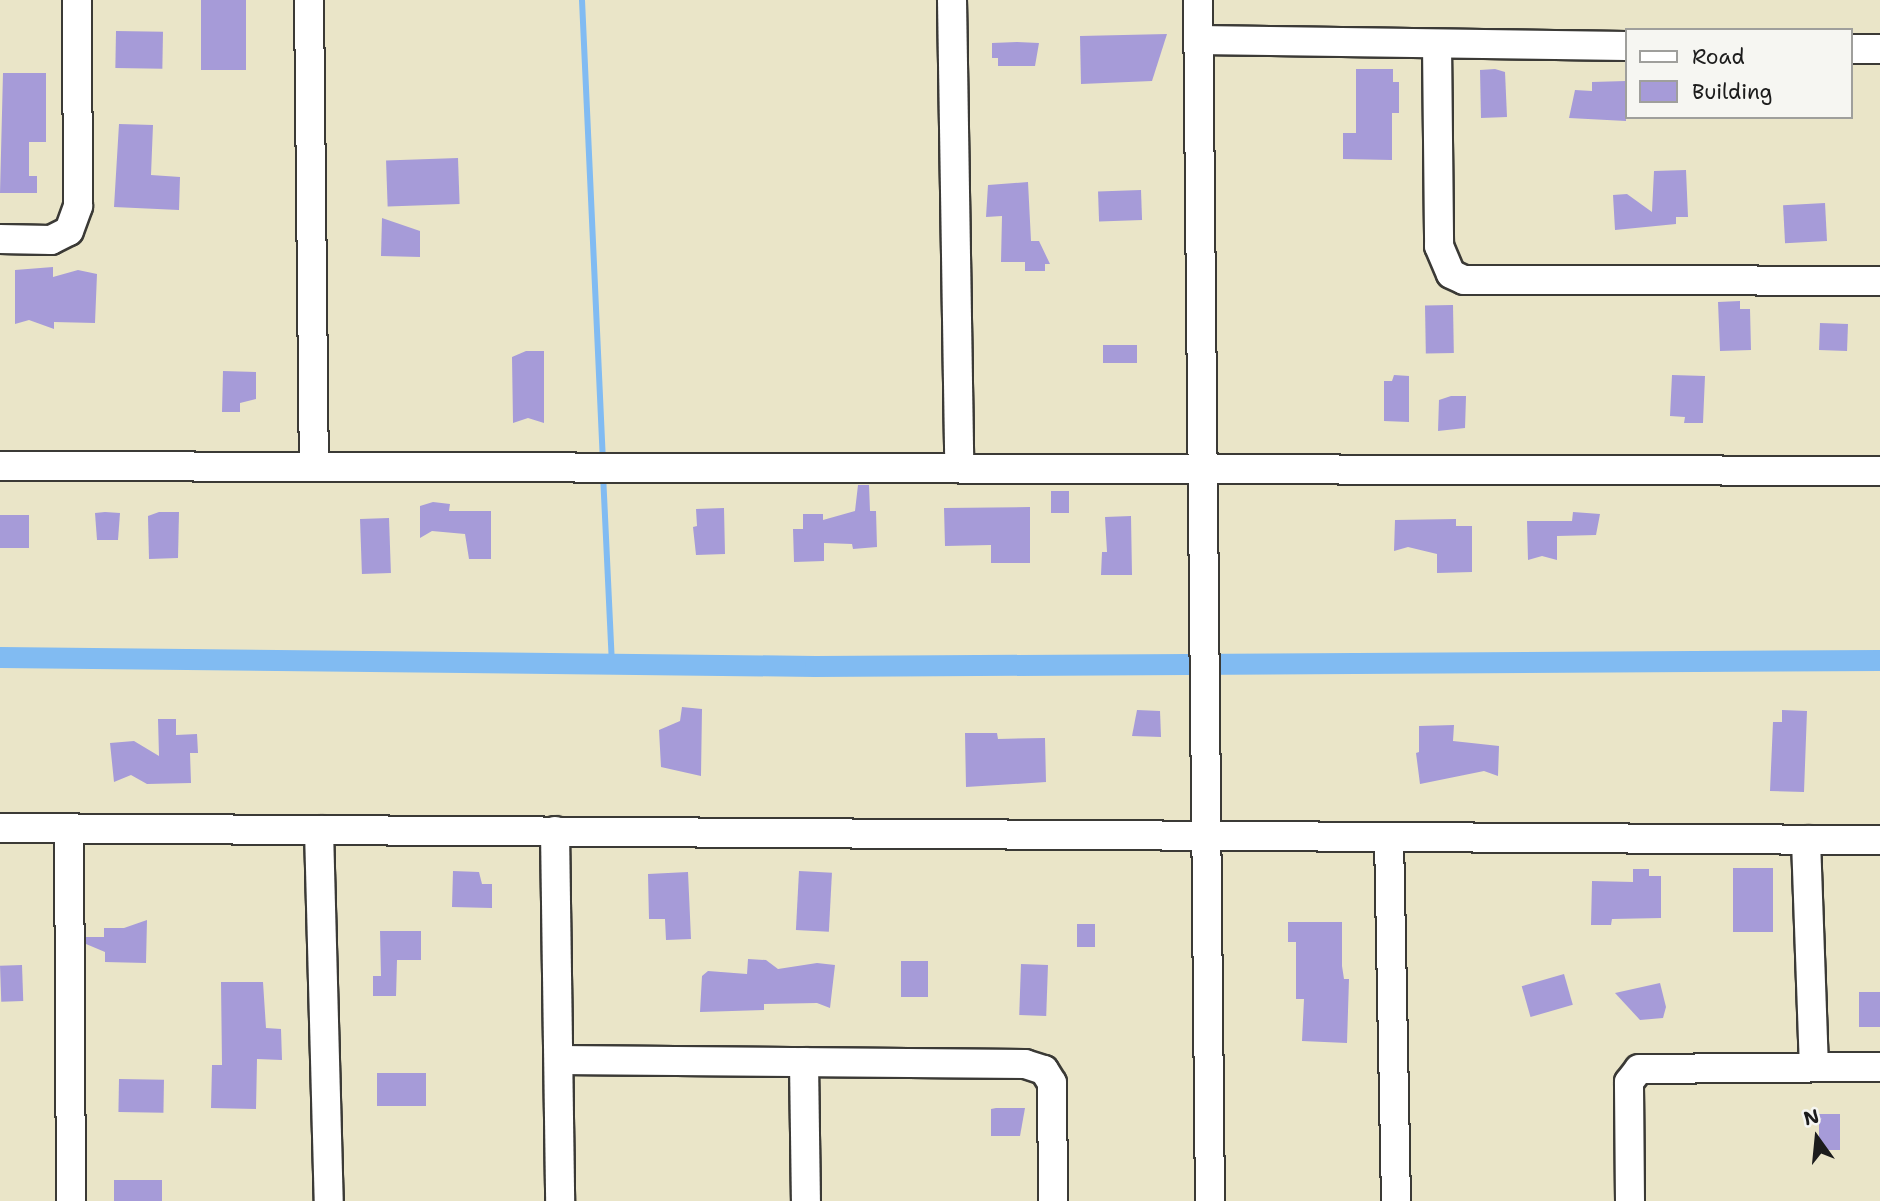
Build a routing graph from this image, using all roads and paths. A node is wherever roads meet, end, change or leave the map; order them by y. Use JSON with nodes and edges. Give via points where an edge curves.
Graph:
{"nodes":[{"id":1,"x":77,"y":0,"type":"edge"},
{"id":2,"x":309,"y":0,"type":"edge"},
{"id":3,"x":952,"y":0,"type":"edge"},
{"id":4,"x":1198,"y":0,"type":"edge"},
{"id":5,"x":1199,"y":40,"type":"junction"},
{"id":6,"x":1437,"y":44,"type":"junction"},
{"id":7,"x":1624,"y":46,"type":"edge"},
{"id":8,"x":1852,"y":49,"type":"edge"},
{"id":9,"x":1880,"y":49,"type":"edge"},
{"id":10,"x":0,"y":239,"type":"edge"},
{"id":11,"x":1880,"y":281,"type":"edge"},
{"id":12,"x":0,"y":466,"type":"edge"},
{"id":13,"x":314,"y":466,"type":"junction"},
{"id":14,"x":959,"y":468,"type":"junction"},
{"id":15,"x":1201,"y":469,"type":"junction"},
{"id":16,"x":1880,"y":471,"type":"edge"},
{"id":17,"x":0,"y":828,"type":"edge"},
{"id":18,"x":69,"y":828,"type":"junction"},
{"id":19,"x":319,"y":830,"type":"junction"},
{"id":20,"x":555,"y":831,"type":"junction"},
{"id":21,"x":1206,"y":835,"type":"junction"},
{"id":22,"x":1389,"y":837,"type":"junction"},
{"id":23,"x":1806,"y":840,"type":"junction"},
{"id":24,"x":1880,"y":840,"type":"edge"},
{"id":25,"x":559,"y":1060,"type":"junction"},
{"id":26,"x":804,"y":1062,"type":"junction"},
{"id":27,"x":1814,"y":1066,"type":"junction"},
{"id":28,"x":1880,"y":1067,"type":"edge"},
{"id":29,"x":71,"y":1201,"type":"edge"},
{"id":30,"x":329,"y":1201,"type":"edge"},
{"id":31,"x":560,"y":1201,"type":"edge"},
{"id":32,"x":806,"y":1201,"type":"edge"},
{"id":33,"x":1053,"y":1201,"type":"edge"},
{"id":34,"x":1210,"y":1201,"type":"edge"},
{"id":35,"x":1396,"y":1201,"type":"edge"},
{"id":36,"x":1630,"y":1201,"type":"edge"}],
"edges":[{"from":1,"to":10,"type":"street","via":[[78,206],[69,231],[51,240]]},
{"from":2,"to":13,"type":"street"},
{"from":3,"to":14,"type":"street"},
{"from":4,"to":5,"type":"street"},
{"from":5,"to":6,"type":"street"},
{"from":5,"to":15,"type":"street"},
{"from":6,"to":7,"type":"street"},
{"from":6,"to":11,"type":"street","via":[[1439,246],[1451,274],[1464,280]]},
{"from":8,"to":9,"type":"street"},
{"from":12,"to":13,"type":"street"},
{"from":13,"to":14,"type":"street"},
{"from":14,"to":15,"type":"street"},
{"from":15,"to":16,"type":"street"},
{"from":15,"to":21,"type":"street"},
{"from":17,"to":18,"type":"street"},
{"from":18,"to":19,"type":"street"},
{"from":18,"to":29,"type":"street"},
{"from":19,"to":20,"type":"street"},
{"from":19,"to":30,"type":"street"},
{"from":20,"to":21,"type":"street"},
{"from":20,"to":25,"type":"street"},
{"from":21,"to":22,"type":"street"},
{"from":21,"to":34,"type":"street"},
{"from":22,"to":23,"type":"street"},
{"from":22,"to":35,"type":"street"},
{"from":23,"to":24,"type":"street"},
{"from":23,"to":27,"type":"street"},
{"from":25,"to":26,"type":"street"},
{"from":25,"to":31,"type":"street"},
{"from":26,"to":32,"type":"street"},
{"from":26,"to":33,"type":"street","via":[[1025,1064],[1044,1070],[1052,1083]]},
{"from":27,"to":28,"type":"street"},
{"from":27,"to":36,"type":"street","via":[[1639,1069],[1629,1082]]}]}
